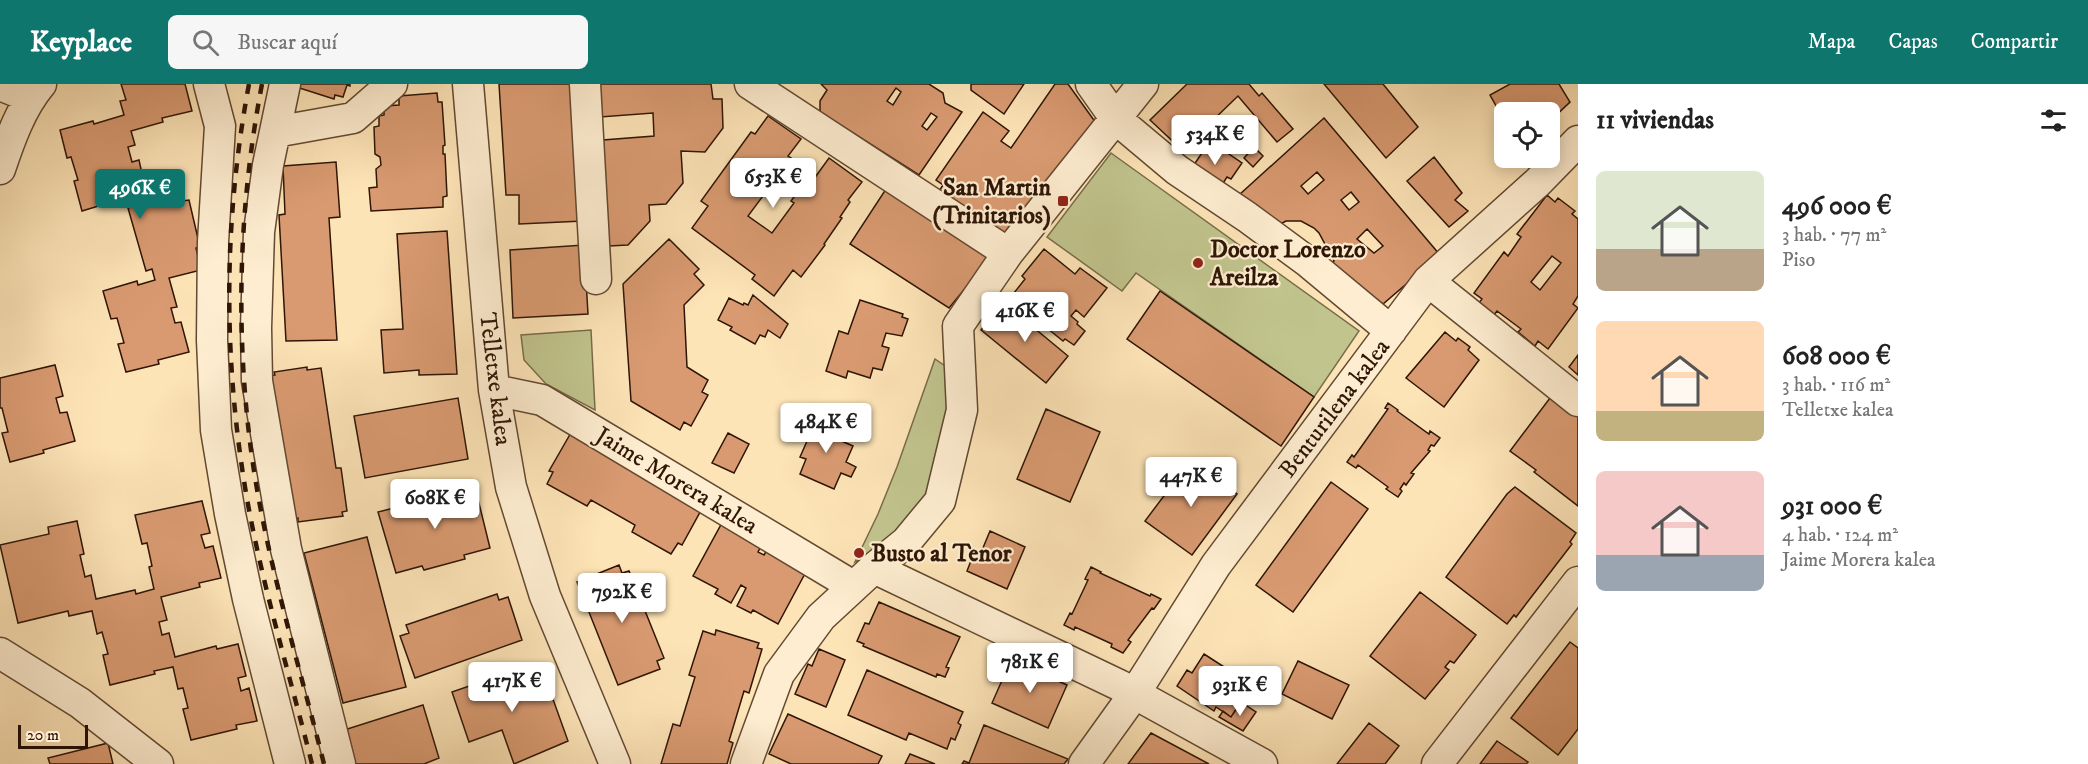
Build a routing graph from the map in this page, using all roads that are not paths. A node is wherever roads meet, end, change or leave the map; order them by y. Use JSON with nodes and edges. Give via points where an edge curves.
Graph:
{"nodes":[{"id":1,"x":209,"y":84,"type":"edge"},
{"id":2,"x":285,"y":84,"type":"edge"},
{"id":3,"x":392,"y":84,"type":"edge"},
{"id":4,"x":468,"y":84,"type":"edge"},
{"id":5,"x":585,"y":84,"type":"edge"},
{"id":6,"x":750,"y":84,"type":"edge"},
{"id":7,"x":1091,"y":84,"type":"edge"},
{"id":8,"x":1143,"y":84,"type":"edge"},
{"id":9,"x":0,"y":85,"type":"edge"},
{"id":10,"x":35,"y":90,"type":"edge"},
{"id":11,"x":1115,"y":118,"type":"junction"},
{"id":12,"x":275,"y":132,"type":"junction"},
{"id":13,"x":1578,"y":141,"type":"edge"},
{"id":14,"x":0,"y":169,"type":"edge"},
{"id":15,"x":1008,"y":254,"type":"junction"},
{"id":16,"x":596,"y":279,"type":"dead end"},
{"id":17,"x":1428,"y":281,"type":"junction"},
{"id":18,"x":1391,"y":331,"type":"junction"},
{"id":19,"x":494,"y":390,"type":"junction"},
{"id":20,"x":1578,"y":401,"type":"edge"},
{"id":21,"x":864,"y":577,"type":"junction"},
{"id":22,"x":1578,"y":582,"type":"edge"},
{"id":23,"x":0,"y":653,"type":"edge"},
{"id":24,"x":1135,"y":693,"type":"junction"},
{"id":25,"x":751,"y":762,"type":"edge"},
{"id":26,"x":158,"y":764,"type":"edge"},
{"id":27,"x":290,"y":764,"type":"edge"},
{"id":28,"x":340,"y":764,"type":"edge"},
{"id":29,"x":615,"y":764,"type":"edge"},
{"id":30,"x":1084,"y":764,"type":"edge"},
{"id":31,"x":1262,"y":764,"type":"edge"},
{"id":32,"x":1437,"y":764,"type":"edge"}],
"edges":[{"from":1,"to":27,"type":"street","via":[[220,126],[213,242],[216,430],[248,599]]},
{"from":2,"to":12,"type":"street"},
{"from":3,"to":12,"type":"street","via":[[353,118]]},
{"from":4,"to":19,"type":"street","name":"Telletxe kalea"},
{"from":5,"to":16,"type":"street"},
{"from":6,"to":15,"type":"street"},
{"from":7,"to":11,"type":"street"},
{"from":8,"to":11,"type":"street"},
{"from":9,"to":10,"type":"street"},
{"from":10,"to":14,"type":"street"},
{"from":11,"to":15,"type":"street"},
{"from":11,"to":18,"type":"street","via":[[1177,170],[1308,262]]},
{"from":12,"to":28,"type":"street","via":[[259,232],[256,381],[286,549]]},
{"from":13,"to":17,"type":"street","name":"Benturilena kalea"},
{"from":15,"to":21,"type":"street","via":[[958,326],[962,410],[940,501],[906,542]]},
{"from":17,"to":18,"type":"street","name":"Benturilena kalea"},
{"from":17,"to":20,"type":"street"},
{"from":18,"to":24,"type":"street","name":"Benturilena kalea","via":[[1216,565]]},
{"from":19,"to":21,"type":"street","name":"Jaime Morera kalea","via":[[542,400]]},
{"from":19,"to":29,"type":"street","name":"Telletxe kalea","via":[[511,487],[545,596]]},
{"from":21,"to":24,"type":"street","name":"Jaime Morera kalea"},
{"from":21,"to":25,"type":"street","via":[[821,617],[778,674]]},
{"from":22,"to":32,"type":"street"},
{"from":23,"to":26,"type":"street","via":[[80,704]]},
{"from":24,"to":30,"type":"street","name":"Benturilena kalea"},
{"from":24,"to":31,"type":"street","name":"Jaime Morera kalea"}]}
